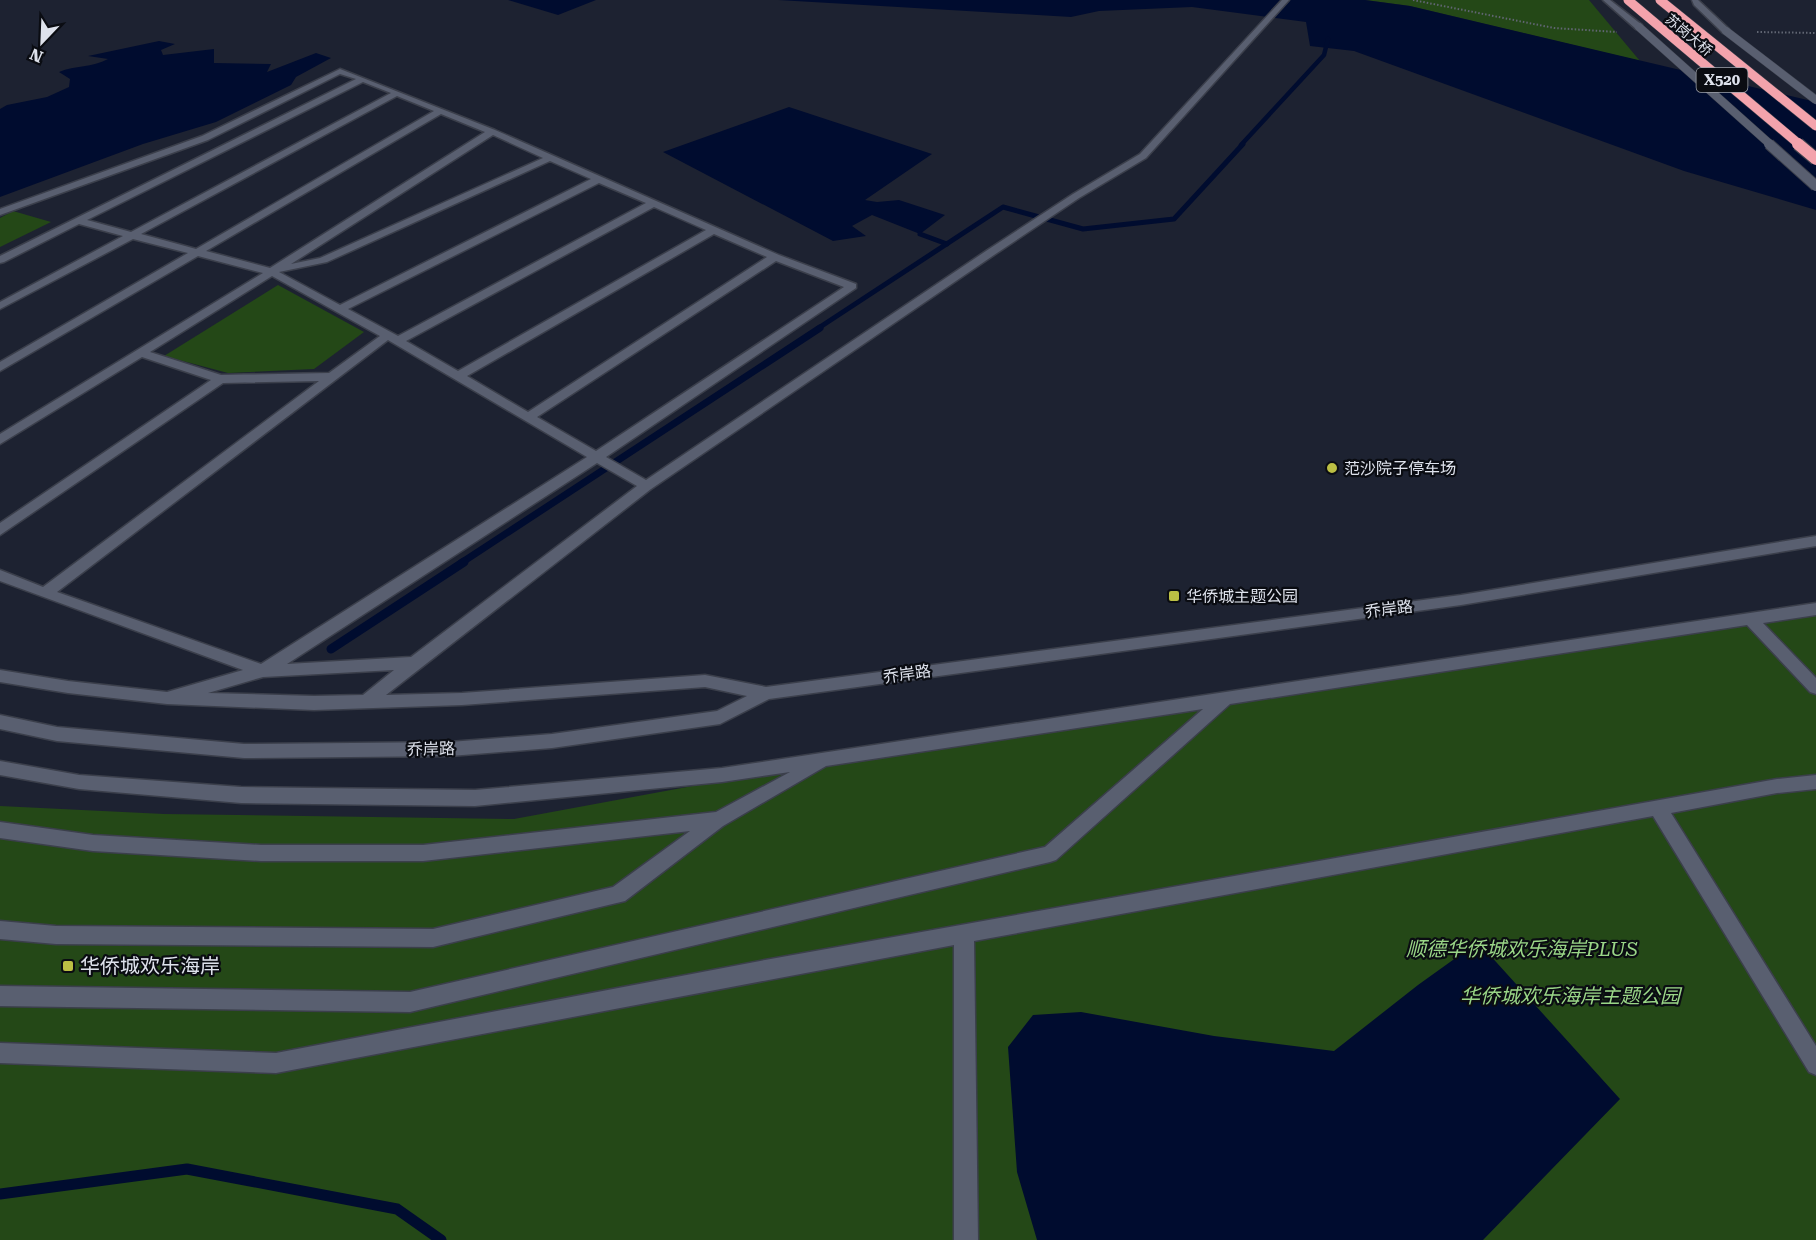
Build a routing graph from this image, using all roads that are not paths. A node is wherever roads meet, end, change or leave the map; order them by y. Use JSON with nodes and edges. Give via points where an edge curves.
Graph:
{"nodes":[{"id":1,"x":1286,"y":0,"type":"edge"},
{"id":2,"x":1606,"y":0,"type":"edge"},
{"id":3,"x":1629,"y":0,"type":"edge"},
{"id":4,"x":1660,"y":0,"type":"edge"},
{"id":5,"x":1695,"y":0,"type":"edge"},
{"id":6,"x":363,"y":79,"type":"junction"},
{"id":7,"x":397,"y":93,"type":"junction"},
{"id":8,"x":1816,"y":100,"type":"edge"},
{"id":9,"x":440,"y":111,"type":"junction"},
{"id":10,"x":1816,"y":126,"type":"edge"},
{"id":11,"x":492,"y":132,"type":"junction"},
{"id":12,"x":550,"y":158,"type":"junction"},
{"id":13,"x":1816,"y":159,"type":"edge"},
{"id":14,"x":599,"y":179,"type":"junction"},
{"id":15,"x":1816,"y":186,"type":"edge"},
{"id":16,"x":654,"y":204,"type":"junction"},
{"id":17,"x":0,"y":212,"type":"edge"},
{"id":18,"x":78,"y":220,"type":"junction"},
{"id":19,"x":713,"y":230,"type":"junction"},
{"id":20,"x":133,"y":235,"type":"junction"},
{"id":21,"x":196,"y":252,"type":"junction"},
{"id":22,"x":775,"y":257,"type":"junction"},
{"id":23,"x":0,"y":260,"type":"edge"},
{"id":24,"x":272,"y":272,"type":"junction"},
{"id":25,"x":0,"y":306,"type":"edge"},
{"id":26,"x":340,"y":309,"type":"junction"},
{"id":27,"x":393,"y":338,"type":"junction"},
{"id":28,"x":141,"y":353,"type":"junction"},
{"id":29,"x":0,"y":367,"type":"edge"},
{"id":30,"x":458,"y":376,"type":"junction"},
{"id":31,"x":331,"y":377,"type":"junction"},
{"id":32,"x":220,"y":379,"type":"junction"},
{"id":33,"x":528,"y":417,"type":"junction"},
{"id":34,"x":0,"y":440,"type":"edge"},
{"id":35,"x":597,"y":457,"type":"junction"},
{"id":36,"x":646,"y":486,"type":"junction"},
{"id":37,"x":0,"y":530,"type":"edge"},
{"id":38,"x":1816,"y":541,"type":"edge"},
{"id":39,"x":0,"y":575,"type":"edge"},
{"id":40,"x":45,"y":593,"type":"junction"},
{"id":41,"x":1816,"y":609,"type":"edge"},
{"id":42,"x":1750,"y":619,"type":"junction"},
{"id":43,"x":414,"y":663,"type":"junction"},
{"id":44,"x":263,"y":671,"type":"junction"},
{"id":45,"x":0,"y":676,"type":"edge"},
{"id":46,"x":1816,"y":688,"type":"edge"},
{"id":47,"x":766,"y":693,"type":"junction"},
{"id":48,"x":167,"y":698,"type":"junction"},
{"id":49,"x":1226,"y":698,"type":"junction"},
{"id":50,"x":366,"y":702,"type":"junction"},
{"id":51,"x":0,"y":722,"type":"edge"},
{"id":52,"x":830,"y":758,"type":"junction"},
{"id":53,"x":0,"y":768,"type":"edge"},
{"id":54,"x":1816,"y":782,"type":"edge"},
{"id":55,"x":1658,"y":808,"type":"junction"},
{"id":56,"x":719,"y":820,"type":"junction"},
{"id":57,"x":0,"y":830,"type":"edge"},
{"id":58,"x":0,"y":930,"type":"edge"},
{"id":59,"x":964,"y":934,"type":"junction"},
{"id":60,"x":0,"y":996,"type":"edge"},
{"id":61,"x":0,"y":1053,"type":"edge"},
{"id":62,"x":1816,"y":1065,"type":"edge"},
{"id":63,"x":966,"y":1240,"type":"edge"}],
"edges":[{"from":1,"to":36,"type":"street","via":[[1143,156],[990,253]]},
{"from":2,"to":15,"type":"street","bridge":true},
{"from":3,"to":13,"type":"highway","name":"苏岗大桥","number":"X520","bridge":true},
{"from":4,"to":10,"type":"highway","name":"苏岗大桥","number":"X520","bridge":true},
{"from":5,"to":8,"type":"street","bridge":true,"via":[[1726,31]]},
{"from":6,"to":7,"type":"street"},
{"from":6,"to":17,"type":"street","via":[[340,71],[205,138]]},
{"from":6,"to":18,"type":"street"},
{"from":7,"to":9,"type":"street"},
{"from":7,"to":20,"type":"street"},
{"from":9,"to":11,"type":"street"},
{"from":9,"to":21,"type":"street"},
{"from":11,"to":12,"type":"street"},
{"from":11,"to":24,"type":"street"},
{"from":12,"to":14,"type":"street"},
{"from":12,"to":24,"type":"street","via":[[323,260]]},
{"from":14,"to":16,"type":"street"},
{"from":14,"to":26,"type":"street"},
{"from":16,"to":19,"type":"street"},
{"from":16,"to":27,"type":"street"},
{"from":18,"to":20,"type":"street"},
{"from":18,"to":23,"type":"street"},
{"from":19,"to":22,"type":"street"},
{"from":19,"to":30,"type":"street"},
{"from":20,"to":21,"type":"street"},
{"from":20,"to":25,"type":"street"},
{"from":21,"to":24,"type":"street"},
{"from":21,"to":29,"type":"street"},
{"from":22,"to":33,"type":"street"},
{"from":22,"to":35,"type":"street","via":[[852,286]]},
{"from":24,"to":26,"type":"street"},
{"from":24,"to":28,"type":"street"},
{"from":26,"to":27,"type":"street"},
{"from":27,"to":30,"type":"street"},
{"from":27,"to":31,"type":"street"},
{"from":28,"to":32,"type":"street"},
{"from":28,"to":34,"type":"street"},
{"from":30,"to":33,"type":"street"},
{"from":31,"to":32,"type":"street"},
{"from":31,"to":40,"type":"street"},
{"from":32,"to":37,"type":"street"},
{"from":33,"to":35,"type":"street"},
{"from":35,"to":36,"type":"street"},
{"from":35,"to":44,"type":"street"},
{"from":36,"to":43,"type":"street"},
{"from":38,"to":47,"type":"street","name":"乔岸路","via":[[1461,600]]},
{"from":39,"to":40,"type":"street"},
{"from":40,"to":44,"type":"street"},
{"from":41,"to":42,"type":"street"},
{"from":42,"to":46,"type":"street"},
{"from":42,"to":49,"type":"street"},
{"from":43,"to":44,"type":"street"},
{"from":43,"to":50,"type":"street"},
{"from":44,"to":48,"type":"street"},
{"from":45,"to":48,"type":"street"},
{"from":47,"to":50,"type":"street","via":[[705,681]]},
{"from":47,"to":51,"type":"street","name":"乔岸路","via":[[720,717],[552,741],[450,749],[244,751],[57,734]]},
{"from":48,"to":50,"type":"street"},
{"from":49,"to":52,"type":"street"},
{"from":49,"to":60,"type":"street","via":[[1050,854],[410,1002]]},
{"from":52,"to":53,"type":"street","via":[[722,775],[475,798],[241,795],[79,782]]},
{"from":52,"to":56,"type":"street"},
{"from":54,"to":55,"type":"street"},
{"from":55,"to":59,"type":"street"},
{"from":55,"to":62,"type":"street"},
{"from":56,"to":57,"type":"street","via":[[423,853],[261,853],[93,843]]},
{"from":56,"to":58,"type":"street","via":[[618,895],[433,938],[56,935]]},
{"from":59,"to":61,"type":"street","via":[[276,1063]]},
{"from":59,"to":63,"type":"street"}]}
